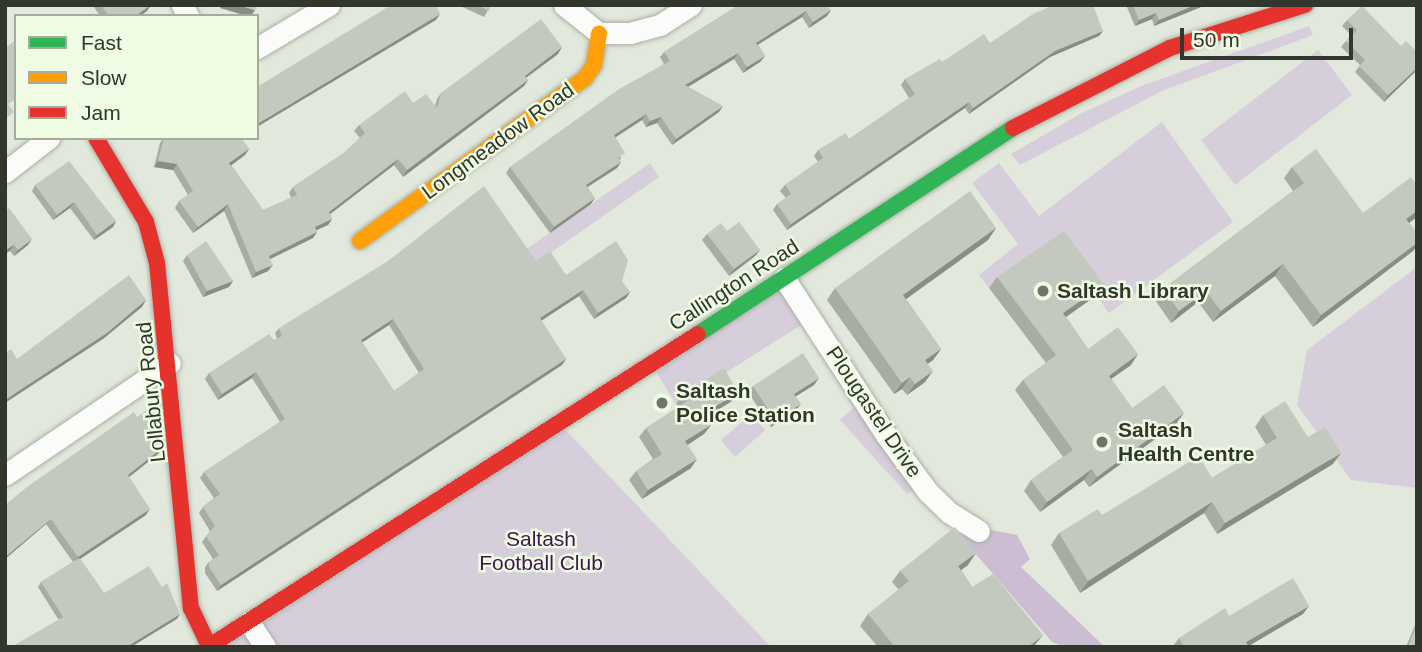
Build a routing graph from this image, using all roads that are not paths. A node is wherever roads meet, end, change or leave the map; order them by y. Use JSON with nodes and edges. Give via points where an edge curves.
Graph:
{"nodes":[{"id":1,"x":329,"y":5,"type":"edge"},
{"id":2,"x":564,"y":5,"type":"edge"},
{"id":3,"x":691,"y":5,"type":"edge"},
{"id":4,"x":1305,"y":5,"type":"edge"},
{"id":5,"x":599,"y":33,"type":"junction"},
{"id":6,"x":259,"y":47,"type":"edge"},
{"id":7,"x":46,"y":140,"type":"edge"},
{"id":8,"x":101,"y":140,"type":"edge"},
{"id":9,"x":5,"y":172,"type":"edge"},
{"id":10,"x":361,"y":241,"type":"dead end"},
{"id":11,"x":784,"y":278,"type":"junction"},
{"id":12,"x":170,"y":363,"type":"junction"},
{"id":13,"x":5,"y":475,"type":"edge"},
{"id":14,"x":979,"y":531,"type":"dead end"},
{"id":15,"x":249,"y":622,"type":"junction"},
{"id":16,"x":209,"y":646,"type":"edge"},
{"id":17,"x":265,"y":647,"type":"edge"}],
"edges":[{"from":1,"to":6,"type":"street"},
{"from":2,"to":5,"type":"street"},
{"from":3,"to":5,"type":"street","via":[[660,25],[630,33]]},
{"from":4,"to":11,"type":"street","name":"Callington Road","via":[[1170,48],[1093,83],[1020,123]]},
{"from":5,"to":10,"type":"street","name":"Longmeadow Road","via":[[594,65],[586,78]]},
{"from":7,"to":9,"type":"street"},
{"from":8,"to":12,"type":"street","name":"Lollabury Road","via":[[146,222],[158,263]]},
{"from":11,"to":14,"type":"street","name":"Plougastel Drive","via":[[928,492]]},
{"from":11,"to":15,"type":"street","name":"Callington Road"},
{"from":12,"to":13,"type":"street"},
{"from":12,"to":16,"type":"street","name":"Lollabury Road","via":[[191,608]]},
{"from":15,"to":16,"type":"street","name":"Callington Road"},
{"from":15,"to":17,"type":"street"}]}
